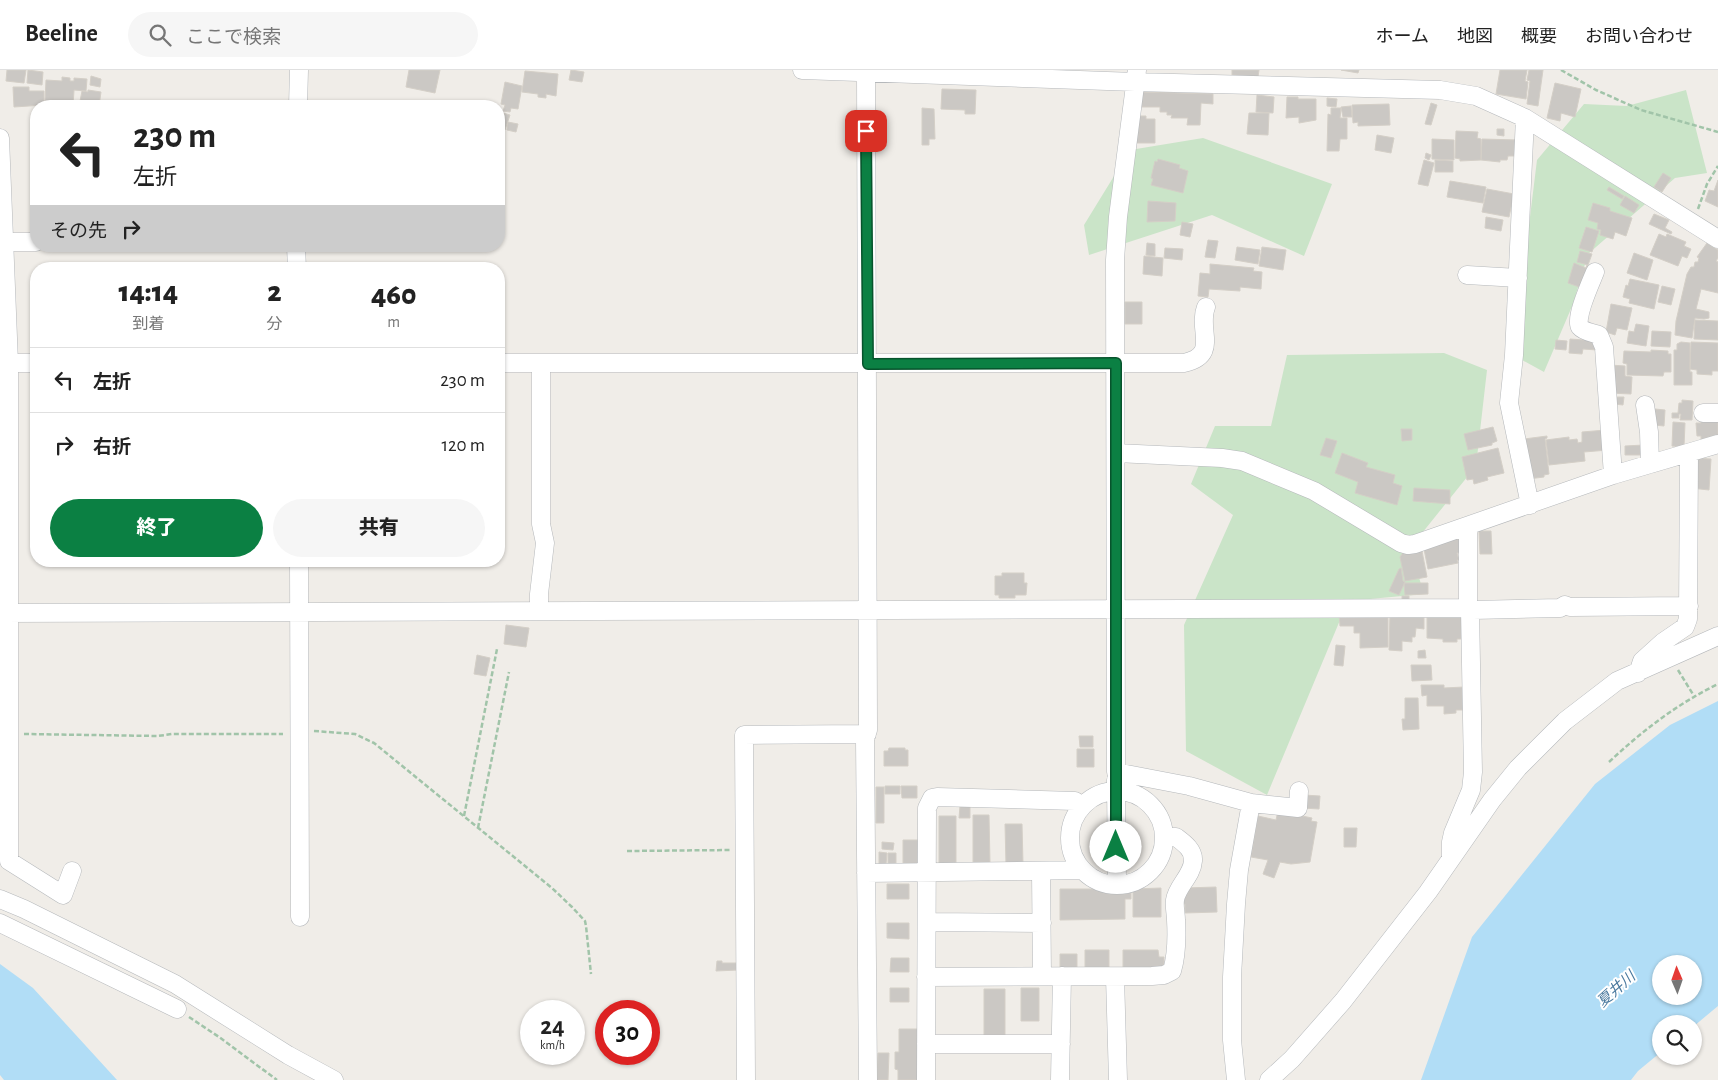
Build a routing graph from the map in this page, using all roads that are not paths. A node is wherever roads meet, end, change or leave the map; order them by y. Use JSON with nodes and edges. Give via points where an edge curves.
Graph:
{"nodes":[{"id":1,"x":299,"y":70,"type":"edge"},
{"id":2,"x":802,"y":70,"type":"edge"},
{"id":3,"x":866,"y":72,"type":"junction"},
{"id":4,"x":1136,"y":76,"type":"edge"},
{"id":5,"x":298,"y":100,"type":"edge"},
{"id":6,"x":1525,"y":118,"type":"junction"},
{"id":7,"x":0,"y":138,"type":"edge"},
{"id":8,"x":1718,"y":239,"type":"edge"},
{"id":9,"x":3,"y":242,"type":"edge"},
{"id":10,"x":30,"y":242,"type":"edge"},
{"id":11,"x":1595,"y":272,"type":"dead end"},
{"id":12,"x":1467,"y":275,"type":"dead end"},
{"id":13,"x":1518,"y":278,"type":"junction"},
{"id":14,"x":1206,"y":308,"type":"dead end"},
{"id":15,"x":5,"y":363,"type":"edge"},
{"id":16,"x":30,"y":363,"type":"edge"},
{"id":17,"x":505,"y":363,"type":"edge"},
{"id":18,"x":541,"y":363,"type":"junction"},
{"id":19,"x":1116,"y":363,"type":"junction"},
{"id":20,"x":868,"y":364,"type":"junction"},
{"id":21,"x":1645,"y":406,"type":"dead end"},
{"id":22,"x":1718,"y":444,"type":"edge"},
{"id":23,"x":1116,"y":453,"type":"junction"},
{"id":24,"x":1689,"y":453,"type":"junction"},
{"id":25,"x":1650,"y":464,"type":"junction"},
{"id":26,"x":1613,"y":475,"type":"junction"},
{"id":27,"x":1530,"y":505,"type":"junction"},
{"id":28,"x":1468,"y":526,"type":"junction"},
{"id":29,"x":299,"y":567,"type":"edge"},
{"id":30,"x":1689,"y":606,"type":"junction"},
{"id":31,"x":1116,"y":609,"type":"junction"},
{"id":32,"x":1469,"y":609,"type":"junction"},
{"id":33,"x":867,"y":610,"type":"junction"},
{"id":34,"x":539,"y":611,"type":"junction"},
{"id":35,"x":4,"y":613,"type":"edge"},
{"id":36,"x":299,"y":613,"type":"junction"},
{"id":37,"x":1718,"y":636,"type":"edge"},
{"id":38,"x":1638,"y":673,"type":"junction"},
{"id":39,"x":867,"y":734,"type":"junction"},
{"id":40,"x":1116,"y":772,"type":"junction"},
{"id":41,"x":1116,"y":790,"type":"junction"},
{"id":42,"x":1299,"y":792,"type":"dead end"},
{"id":43,"x":1252,"y":803,"type":"junction"},
{"id":44,"x":1082,"y":806,"type":"junction"},
{"id":45,"x":1165,"y":837,"type":"junction"},
{"id":46,"x":1451,"y":859,"type":"junction"},
{"id":47,"x":1083,"y":870,"type":"junction"},
{"id":48,"x":72,"y":871,"type":"dead end"},
{"id":49,"x":1041,"y":872,"type":"junction"},
{"id":50,"x":866,"y":873,"type":"junction"},
{"id":51,"x":927,"y":873,"type":"junction"},
{"id":52,"x":1116,"y":885,"type":"junction"},
{"id":53,"x":0,"y":899,"type":"edge"},
{"id":54,"x":300,"y":917,"type":"dead end"},
{"id":55,"x":927,"y":922,"type":"junction"},
{"id":56,"x":0,"y":923,"type":"edge"},
{"id":57,"x":1042,"y":923,"type":"junction"},
{"id":58,"x":1042,"y":976,"type":"junction"},
{"id":59,"x":1062,"y":976,"type":"junction"},
{"id":60,"x":926,"y":977,"type":"junction"},
{"id":61,"x":1115,"y":977,"type":"junction"},
{"id":62,"x":177,"y":1009,"type":"road end"},
{"id":63,"x":926,"y":1044,"type":"junction"},
{"id":64,"x":1061,"y":1044,"type":"junction"},
{"id":65,"x":334,"y":1080,"type":"edge"},
{"id":66,"x":746,"y":1080,"type":"edge"},
{"id":67,"x":868,"y":1080,"type":"edge"},
{"id":68,"x":926,"y":1080,"type":"edge"},
{"id":69,"x":1060,"y":1080,"type":"edge"},
{"id":70,"x":1118,"y":1080,"type":"edge"},
{"id":71,"x":1236,"y":1080,"type":"edge"},
{"id":72,"x":1269,"y":1080,"type":"edge"}],
"edges":[{"from":1,"to":5,"type":"street"},
{"from":2,"to":3,"type":"street"},
{"from":3,"to":4,"type":"street"},
{"from":3,"to":20,"type":"street"},
{"from":4,"to":6,"type":"street","via":[[1440,90],[1476,96]]},
{"from":4,"to":19,"type":"street","via":[[1114,260]]},
{"from":6,"to":8,"type":"street"},
{"from":6,"to":13,"type":"street"},
{"from":7,"to":9,"type":"street"},
{"from":9,"to":10,"type":"street"},
{"from":9,"to":15,"type":"street"},
{"from":11,"to":26,"type":"street","via":[[1579,324],[1585,331],[1599,335],[1604,348]]},
{"from":12,"to":13,"type":"street"},
{"from":13,"to":27,"type":"street","via":[[1510,403]]},
{"from":14,"to":19,"type":"street","via":[[1206,345],[1195,361]]},
{"from":15,"to":16,"type":"street"},
{"from":15,"to":35,"type":"street"},
{"from":17,"to":18,"type":"street"},
{"from":18,"to":20,"type":"street"},
{"from":18,"to":34,"type":"street","via":[[541,524],[545,543]]},
{"from":19,"to":20,"type":"street"},
{"from":19,"to":23,"type":"street"},
{"from":20,"to":33,"type":"street"},
{"from":21,"to":25,"type":"street"},
{"from":22,"to":24,"type":"street"},
{"from":23,"to":28,"type":"street","via":[[1242,461],[1314,492],[1408,545]]},
{"from":23,"to":31,"type":"street"},
{"from":24,"to":25,"type":"street"},
{"from":24,"to":30,"type":"street"},
{"from":25,"to":26,"type":"street"},
{"from":26,"to":27,"type":"street"},
{"from":27,"to":28,"type":"street"},
{"from":28,"to":32,"type":"street"},
{"from":29,"to":36,"type":"street"},
{"from":30,"to":32,"type":"street","via":[[1564,605],[1560,608]]},
{"from":30,"to":38,"type":"street","via":[[1685,627],[1642,661]]},
{"from":31,"to":32,"type":"street"},
{"from":31,"to":33,"type":"street"},
{"from":31,"to":40,"type":"street"},
{"from":32,"to":46,"type":"street","via":[[1473,772],[1471,790],[1451,842]]},
{"from":33,"to":34,"type":"street"},
{"from":33,"to":39,"type":"street"},
{"from":34,"to":36,"type":"street"},
{"from":35,"to":36,"type":"street"},
{"from":35,"to":48,"type":"street","via":[[9,861],[63,895]]},
{"from":36,"to":54,"type":"street"},
{"from":37,"to":38,"type":"street"},
{"from":38,"to":46,"type":"street","via":[[1617,682],[1565,721],[1518,768]]},
{"from":39,"to":50,"type":"street"},
{"from":39,"to":66,"type":"street","via":[[744,734]]},
{"from":40,"to":41,"type":"street"},
{"from":40,"to":43,"type":"street","via":[[1189,786]]},
{"from":41,"to":44,"type":"street","via":[[1097,795]]},
{"from":41,"to":45,"type":"street","via":[[1134,794],[1150,804],[1161,819]]},
{"from":41,"to":52,"type":"street"},
{"from":42,"to":43,"type":"street","via":[[1298,808]]},
{"from":43,"to":71,"type":"street","via":[[1236,904],[1232,977]]},
{"from":44,"to":47,"type":"street","via":[[1070,832],[1075,859]]},
{"from":44,"to":51,"type":"street","via":[[1075,801],[932,798],[927,808]]},
{"from":45,"to":52,"type":"street","via":[[1156,865],[1145,876],[1131,883]]},
{"from":45,"to":61,"type":"street","via":[[1176,837],[1186,844],[1193,861],[1175,900],[1177,941],[1172,971],[1164,975]]},
{"from":46,"to":72,"type":"street","via":[[1343,1001]]},
{"from":47,"to":49,"type":"street"},
{"from":47,"to":52,"type":"street"},
{"from":49,"to":51,"type":"street"},
{"from":49,"to":57,"type":"street"},
{"from":50,"to":51,"type":"street"},
{"from":50,"to":67,"type":"street"},
{"from":51,"to":55,"type":"street"},
{"from":53,"to":65,"type":"street","via":[[175,984]]},
{"from":55,"to":57,"type":"street"},
{"from":55,"to":60,"type":"street"},
{"from":56,"to":62,"type":"street"},
{"from":57,"to":58,"type":"street"},
{"from":58,"to":59,"type":"street"},
{"from":58,"to":60,"type":"street"},
{"from":59,"to":61,"type":"street"},
{"from":59,"to":64,"type":"street"},
{"from":60,"to":63,"type":"street"},
{"from":61,"to":70,"type":"street"},
{"from":63,"to":64,"type":"street"},
{"from":63,"to":68,"type":"street"},
{"from":64,"to":69,"type":"street"}]}
